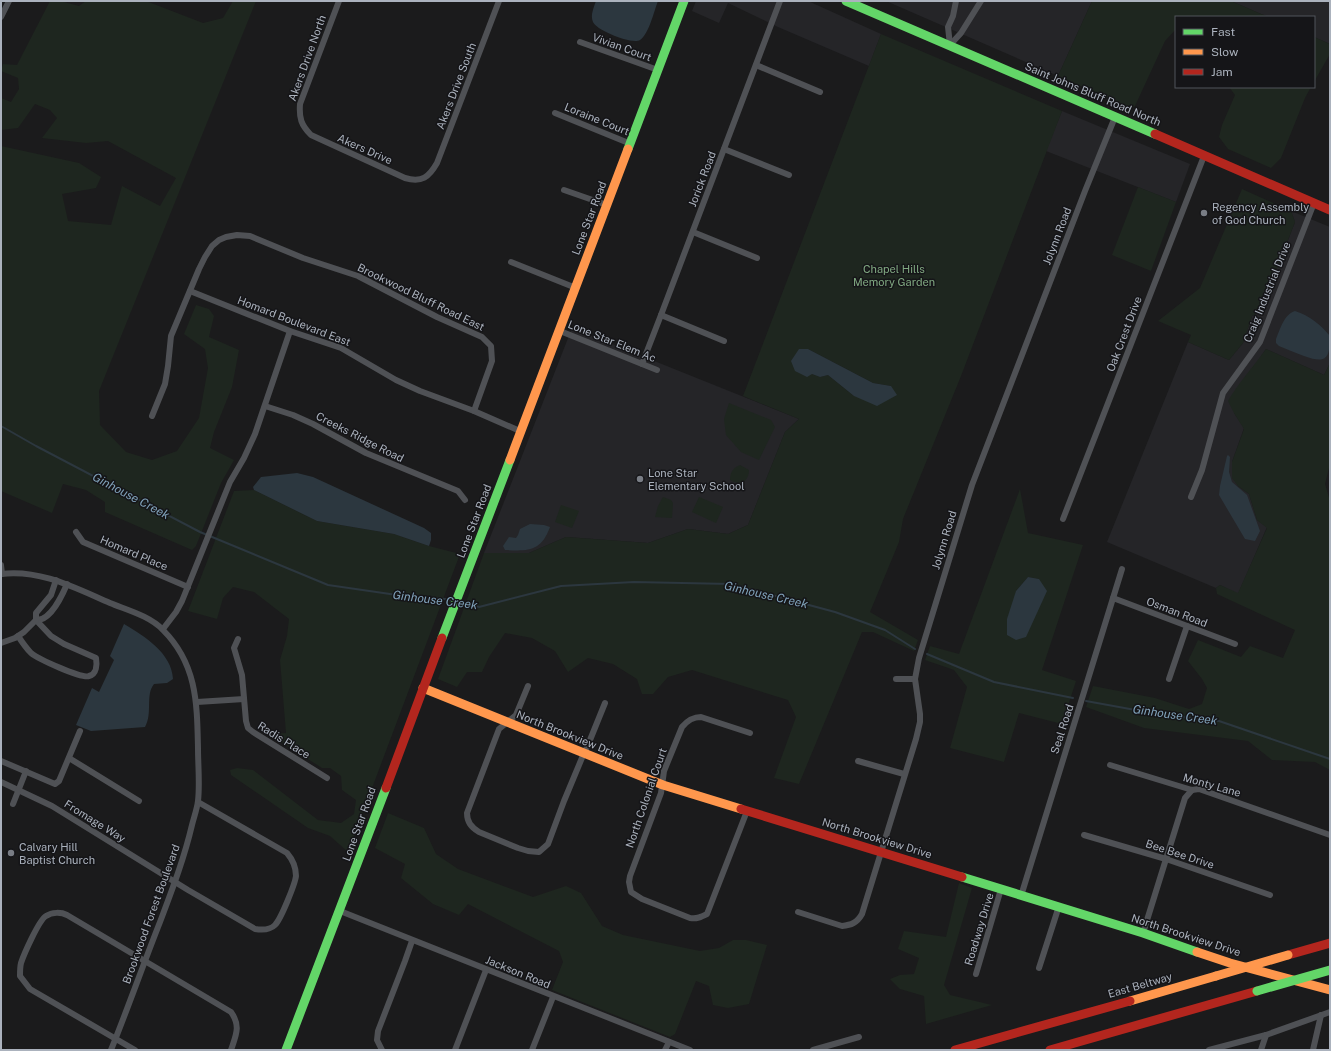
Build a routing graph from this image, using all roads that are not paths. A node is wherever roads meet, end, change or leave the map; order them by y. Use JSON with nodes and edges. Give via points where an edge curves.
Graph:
{"nodes":[{"id":1,"x":9,"y":1,"type":"edge"},
{"id":2,"x":338,"y":1,"type":"edge"},
{"id":3,"x":499,"y":1,"type":"edge"},
{"id":4,"x":684,"y":1,"type":"edge"},
{"id":5,"x":780,"y":1,"type":"edge"},
{"id":6,"x":846,"y":1,"type":"edge"},
{"id":7,"x":956,"y":1,"type":"edge"},
{"id":8,"x":981,"y":1,"type":"edge"},
{"id":9,"x":1,"y":17,"type":"edge"},
{"id":10,"x":580,"y":42,"type":"dead end"},
{"id":11,"x":950,"y":45,"type":"junction"},
{"id":12,"x":756,"y":65,"type":"junction"},
{"id":13,"x":658,"y":70,"type":"junction"},
{"id":14,"x":820,"y":92,"type":"dead end"},
{"id":15,"x":556,"y":113,"type":"dead end"},
{"id":16,"x":1115,"y":117,"type":"junction"},
{"id":17,"x":301,"y":122,"type":"joint"},
{"id":18,"x":631,"y":144,"type":"junction"},
{"id":19,"x":724,"y":149,"type":"junction"},
{"id":20,"x":1204,"y":156,"type":"junction"},
{"id":21,"x":789,"y":175,"type":"dead end"},
{"id":22,"x":428,"y":176,"type":"joint"},
{"id":23,"x":564,"y":190,"type":"dead end"},
{"id":24,"x":1314,"y":203,"type":"junction"},
{"id":25,"x":607,"y":206,"type":"junction"},
{"id":26,"x":1330,"y":210,"type":"edge"},
{"id":27,"x":693,"y":232,"type":"junction"},
{"id":28,"x":757,"y":258,"type":"dead end"},
{"id":29,"x":511,"y":262,"type":"dead end"},
{"id":30,"x":576,"y":288,"type":"junction"},
{"id":31,"x":190,"y":291,"type":"junction"},
{"id":32,"x":661,"y":316,"type":"junction"},
{"id":33,"x":290,"y":331,"type":"junction"},
{"id":34,"x":560,"y":331,"type":"junction"},
{"id":35,"x":724,"y":341,"type":"dead end"},
{"id":36,"x":642,"y":364,"type":"junction"},
{"id":37,"x":657,"y":370,"type":"dead end"},
{"id":38,"x":265,"y":406,"type":"junction"},
{"id":39,"x":474,"y":411,"type":"junction"},
{"id":40,"x":152,"y":416,"type":"dead end"},
{"id":41,"x":520,"y":430,"type":"junction"},
{"id":42,"x":1191,"y":497,"type":"dead end"},
{"id":43,"x":465,"y":500,"type":"dead end"},
{"id":44,"x":1063,"y":519,"type":"dead end"},
{"id":45,"x":76,"y":532,"type":"dead end"},
{"id":46,"x":1,"y":565,"type":"edge"},
{"id":47,"x":1122,"y":569,"type":"dead end"},
{"id":48,"x":1,"y":574,"type":"edge"},
{"id":49,"x":56,"y":580,"type":"junction"},
{"id":50,"x":67,"y":584,"type":"junction"},
{"id":51,"x":188,"y":587,"type":"junction"},
{"id":52,"x":1113,"y":598,"type":"junction"},
{"id":53,"x":45,"y":602,"type":"junction"},
{"id":54,"x":53,"y":608,"type":"junction"},
{"id":55,"x":36,"y":620,"type":"junction"},
{"id":56,"x":1187,"y":626,"type":"junction"},
{"id":57,"x":163,"y":629,"type":"junction"},
{"id":58,"x":18,"y":636,"type":"junction"},
{"id":59,"x":238,"y":639,"type":"dead end"},
{"id":60,"x":1,"y":643,"type":"edge"},
{"id":61,"x":1235,"y":644,"type":"dead end"},
{"id":62,"x":896,"y":678,"type":"dead end"},
{"id":63,"x":915,"y":679,"type":"junction"},
{"id":64,"x":1169,"y":679,"type":"dead end"},
{"id":65,"x":528,"y":686,"type":"dead end"},
{"id":66,"x":423,"y":688,"type":"junction"},
{"id":67,"x":244,"y":699,"type":"junction"},
{"id":68,"x":197,"y":702,"type":"junction"},
{"id":69,"x":605,"y":703,"type":"dead end"},
{"id":70,"x":507,"y":723,"type":"junction"},
{"id":71,"x":80,"y":732,"type":"dead end"},
{"id":72,"x":750,"y":733,"type":"dead end"},
{"id":73,"x":584,"y":754,"type":"junction"},
{"id":74,"x":69,"y":758,"type":"junction"},
{"id":75,"x":1,"y":761,"type":"edge"},
{"id":76,"x":858,"y":761,"type":"dead end"},
{"id":77,"x":1110,"y":765,"type":"dead end"},
{"id":78,"x":26,"y":771,"type":"junction"},
{"id":79,"x":904,"y":774,"type":"junction"},
{"id":80,"x":327,"y":778,"type":"dead end"},
{"id":81,"x":1,"y":782,"type":"edge"},
{"id":82,"x":663,"y":785,"type":"junction"},
{"id":83,"x":19,"y":790,"type":"junction"},
{"id":84,"x":1192,"y":790,"type":"junction"},
{"id":85,"x":139,"y":801,"type":"dead end"},
{"id":86,"x":198,"y":802,"type":"junction"},
{"id":87,"x":13,"y":804,"type":"dead end"},
{"id":88,"x":747,"y":811,"type":"junction"},
{"id":89,"x":1084,"y":835,"type":"dead end"},
{"id":90,"x":1330,"y":835,"type":"edge"},
{"id":91,"x":880,"y":851,"type":"junction"},
{"id":92,"x":1166,"y":859,"type":"junction"},
{"id":93,"x":175,"y":882,"type":"junction"},
{"id":94,"x":1001,"y":890,"type":"junction"},
{"id":95,"x":1270,"y":895,"type":"dead end"},
{"id":96,"x":1021,"y":896,"type":"junction"},
{"id":97,"x":1059,"y":906,"type":"junction"},
{"id":98,"x":340,"y":911,"type":"junction"},
{"id":99,"x":798,"y":912,"type":"dead end"},
{"id":100,"x":1143,"y":933,"type":"junction"},
{"id":101,"x":412,"y":941,"type":"junction"},
{"id":102,"x":1330,"y":943,"type":"edge"},
{"id":103,"x":145,"y":961,"type":"junction"},
{"id":104,"x":1039,"y":968,"type":"dead end"},
{"id":105,"x":486,"y":970,"type":"junction"},
{"id":106,"x":1330,"y":970,"type":"edge"},
{"id":107,"x":976,"y":974,"type":"dead end"},
{"id":108,"x":1330,"y":990,"type":"edge"},
{"id":109,"x":553,"y":997,"type":"junction"},
{"id":110,"x":1330,"y":1012,"type":"edge"},
{"id":111,"x":1322,"y":1015,"type":"junction"},
{"id":112,"x":1266,"y":1035,"type":"junction"},
{"id":113,"x":859,"y":1037,"type":"dead end"},
{"id":114,"x":115,"y":1038,"type":"junction"},
{"id":115,"x":669,"y":1042,"type":"junction"},
{"id":116,"x":111,"y":1050,"type":"edge"},
{"id":117,"x":135,"y":1050,"type":"edge"},
{"id":118,"x":231,"y":1050,"type":"edge"},
{"id":119,"x":286,"y":1050,"type":"edge"},
{"id":120,"x":382,"y":1050,"type":"edge"},
{"id":121,"x":456,"y":1050,"type":"edge"},
{"id":122,"x":532,"y":1050,"type":"edge"},
{"id":123,"x":665,"y":1050,"type":"edge"},
{"id":124,"x":690,"y":1050,"type":"edge"},
{"id":125,"x":813,"y":1050,"type":"edge"},
{"id":126,"x":956,"y":1050,"type":"edge"},
{"id":127,"x":1050,"y":1050,"type":"edge"},
{"id":128,"x":1209,"y":1050,"type":"edge"},
{"id":129,"x":1261,"y":1050,"type":"edge"},
{"id":130,"x":1313,"y":1050,"type":"edge"}],
"edges":[{"from":1,"to":9,"type":"street"},
{"from":2,"to":17,"type":"street","name":"Akers Drive North","via":[[300,104]]},
{"from":3,"to":22,"type":"street","name":"Akers Drive South","via":[[437,163]]},
{"from":4,"to":13,"type":"main road","name":"Lone Star Road"},
{"from":5,"to":12,"type":"street","name":"Jorick Road"},
{"from":6,"to":11,"type":"main road","name":"Saint Johns Bluff Road North"},
{"from":7,"to":11,"type":"street","via":[[948,28]]},
{"from":8,"to":11,"type":"street","via":[[961,33]]},
{"from":10,"to":13,"type":"street","name":"Vivian Court"},
{"from":11,"to":16,"type":"main road","name":"Saint Johns Bluff Road North"},
{"from":12,"to":14,"type":"street"},
{"from":12,"to":19,"type":"street","name":"Jorick Road"},
{"from":13,"to":18,"type":"main road","name":"Lone Star Road"},
{"from":15,"to":18,"type":"street","name":"Loraine Court"},
{"from":16,"to":20,"type":"main road","name":"Saint Johns Bluff Road North"},
{"from":16,"to":63,"type":"street","name":"Jolynn Road","via":[[972,485],[919,658]]},
{"from":17,"to":22,"type":"street","name":"Akers Drive","via":[[311,135],[405,178],[420,180]]},
{"from":18,"to":25,"type":"main road","name":"Lone Star Road"},
{"from":19,"to":21,"type":"street"},
{"from":19,"to":27,"type":"street","name":"Jorick Road"},
{"from":20,"to":24,"type":"main road","name":"Saint Johns Bluff Road North"},
{"from":20,"to":44,"type":"street","name":"Oak Crest Drive"},
{"from":23,"to":25,"type":"street"},
{"from":24,"to":26,"type":"main road","name":"Saint Johns Bluff Road North"},
{"from":24,"to":42,"type":"street","name":"Craig Industrial Drive","via":[[1260,342],[1223,393],[1202,470]]},
{"from":25,"to":30,"type":"main road","name":"Lone Star Road"},
{"from":27,"to":28,"type":"street"},
{"from":27,"to":32,"type":"street","name":"Jorick Road"},
{"from":29,"to":30,"type":"street"},
{"from":30,"to":34,"type":"main road","name":"Lone Star Road"},
{"from":31,"to":33,"type":"street","name":"Homard Boulevard East"},
{"from":31,"to":39,"type":"street","name":"Brookwood Bluff Road East","via":[[212,246],[219,240],[237,235],[250,236],[303,258],[358,276],[482,337],[491,346],[492,361]]},
{"from":31,"to":40,"type":"street","via":[[171,336],[165,384]]},
{"from":32,"to":35,"type":"street"},
{"from":32,"to":36,"type":"street","name":"Jorick Road"},
{"from":33,"to":38,"type":"street"},
{"from":33,"to":39,"type":"street","name":"Homard Boulevard East","via":[[341,348],[396,380]]},
{"from":34,"to":36,"type":"street","name":"Lone Star Elem Ac"},
{"from":34,"to":41,"type":"main road","name":"Lone Star Road"},
{"from":36,"to":37,"type":"street","name":"Lone Star Elem Ac"},
{"from":38,"to":43,"type":"street","name":"Creeks Ridge Road","via":[[293,415],[366,453],[458,491]]},
{"from":38,"to":51,"type":"street","via":[[244,458],[230,482]]},
{"from":39,"to":41,"type":"street","name":"Homard Boulevard East"},
{"from":41,"to":66,"type":"main road","name":"Lone Star Road"},
{"from":45,"to":51,"type":"street","name":"Homard Place","via":[[83,542]]},
{"from":46,"to":48,"type":"street"},
{"from":47,"to":52,"type":"street","name":"Seal Road"},
{"from":48,"to":49,"type":"street","name":"Brookwood Forest Boulevard","via":[[26,573]]},
{"from":49,"to":50,"type":"street","name":"Brookwood Forest Boulevard"},
{"from":49,"to":53,"type":"street","via":[[51,595]]},
{"from":50,"to":54,"type":"street"},
{"from":50,"to":57,"type":"street","name":"Brookwood Forest Boulevard","via":[[146,618]]},
{"from":51,"to":57,"type":"street","via":[[176,612]]},
{"from":52,"to":56,"type":"street","name":"Osman Road"},
{"from":52,"to":96,"type":"street","name":"Seal Road"},
{"from":53,"to":54,"type":"street"},
{"from":53,"to":55,"type":"street","via":[[36,613]]},
{"from":54,"to":55,"type":"street","via":[[44,619]]},
{"from":55,"to":58,"type":"street"},
{"from":55,"to":58,"type":"street","via":[[51,636],[96,658],[94,672],[83,677],[53,664],[33,654]]},
{"from":56,"to":61,"type":"street","name":"Osman Road"},
{"from":56,"to":64,"type":"street"},
{"from":57,"to":68,"type":"street","name":"Brookwood Forest Boulevard","via":[[192,677]]},
{"from":58,"to":60,"type":"street"},
{"from":59,"to":67,"type":"street","name":"Radis Place","via":[[234,648],[242,675]]},
{"from":62,"to":63,"type":"street"},
{"from":63,"to":79,"type":"street","name":"Jolynn Road","via":[[920,722]]},
{"from":65,"to":70,"type":"street","via":[[516,715]]},
{"from":66,"to":70,"type":"main road","name":"North Brookview Drive"},
{"from":66,"to":98,"type":"main road","name":"Lone Star Road"},
{"from":67,"to":68,"type":"street"},
{"from":67,"to":80,"type":"street","name":"Radis Place","via":[[248,728]]},
{"from":68,"to":86,"type":"street","name":"Brookwood Forest Boulevard"},
{"from":69,"to":73,"type":"street"},
{"from":70,"to":73,"type":"main road","name":"North Brookview Drive"},
{"from":70,"to":73,"type":"street","via":[[499,729],[467,813],[467,819],[479,832],[518,848],[539,852],[548,844]]},
{"from":71,"to":74,"type":"street"},
{"from":72,"to":82,"type":"street","name":"North Colonial Court","via":[[701,718],[686,722],[664,771]]},
{"from":73,"to":82,"type":"main road","name":"North Brookview Drive"},
{"from":74,"to":78,"type":"street","via":[[59,782],[55,784]]},
{"from":74,"to":85,"type":"street"},
{"from":75,"to":78,"type":"street"},
{"from":76,"to":79,"type":"street"},
{"from":77,"to":84,"type":"street","name":"Monty Lane"},
{"from":78,"to":83,"type":"street"},
{"from":79,"to":91,"type":"street","name":"Jolynn Road"},
{"from":81,"to":83,"type":"street","name":"Fromage Way"},
{"from":82,"to":88,"type":"main road","name":"North Brookview Drive"},
{"from":82,"to":88,"type":"street","name":"North Colonial Court","via":[[629,882],[631,892],[690,918],[701,918],[707,914]]},
{"from":83,"to":87,"type":"street"},
{"from":83,"to":93,"type":"street","name":"Fromage Way","via":[[52,806]]},
{"from":84,"to":90,"type":"street","name":"Monty Lane","via":[[1199,789]]},
{"from":84,"to":92,"type":"street","via":[[1185,798]]},
{"from":86,"to":93,"type":"street","name":"Brookwood Forest Boulevard","via":[[188,845]]},
{"from":86,"to":93,"type":"street","name":"Fromage Way","via":[[287,853],[294,864],[296,876],[282,915],[271,928],[260,930],[254,929]]},
{"from":88,"to":91,"type":"main road","name":"North Brookview Drive"},
{"from":89,"to":92,"type":"street","name":"Bee Bee Drive"},
{"from":91,"to":94,"type":"main road","name":"North Brookview Drive"},
{"from":91,"to":99,"type":"street","name":"Jolynn Road","via":[[862,914],[854,923],[842,926]]},
{"from":92,"to":95,"type":"street","name":"Bee Bee Drive"},
{"from":92,"to":100,"type":"street"},
{"from":93,"to":103,"type":"street","name":"Brookwood Forest Boulevard"},
{"from":94,"to":96,"type":"main road","name":"North Brookview Drive"},
{"from":94,"to":107,"type":"street","name":"Roadway Drive"},
{"from":96,"to":97,"type":"main road","name":"North Brookview Drive"},
{"from":97,"to":100,"type":"main road","name":"North Brookview Drive"},
{"from":97,"to":104,"type":"street"},
{"from":98,"to":101,"type":"street","name":"Jackson Road"},
{"from":98,"to":119,"type":"main road","name":"Lone Star Road"},
{"from":100,"to":108,"type":"main road","name":"North Brookview Drive","via":[[1230,963]]},
{"from":101,"to":105,"type":"street","name":"Jackson Road"},
{"from":101,"to":120,"type":"street","via":[[378,1031],[377,1040]]},
{"from":102,"to":126,"type":"main road","name":"East Beltway","bridge":true},
{"from":103,"to":114,"type":"street","name":"Brookwood Forest Boulevard"},
{"from":103,"to":114,"type":"street","via":[[62,913],[53,913],[45,916],[40,922],[22,963],[20,976],[30,988]]},
{"from":103,"to":118,"type":"street","via":[[231,1012],[238,1028]]},
{"from":105,"to":109,"type":"street","name":"Jackson Road"},
{"from":105,"to":121,"type":"street"},
{"from":106,"to":127,"type":"main road","bridge":true},
{"from":109,"to":115,"type":"street","name":"Jackson Road"},
{"from":109,"to":122,"type":"street"},
{"from":110,"to":111,"type":"street"},
{"from":111,"to":112,"type":"street"},
{"from":111,"to":130,"type":"street"},
{"from":112,"to":128,"type":"street"},
{"from":112,"to":129,"type":"street"},
{"from":113,"to":125,"type":"street"},
{"from":114,"to":116,"type":"street","name":"Brookwood Forest Boulevard"},
{"from":114,"to":117,"type":"street"},
{"from":115,"to":123,"type":"street"},
{"from":115,"to":124,"type":"street","name":"Jackson Road"}]}
